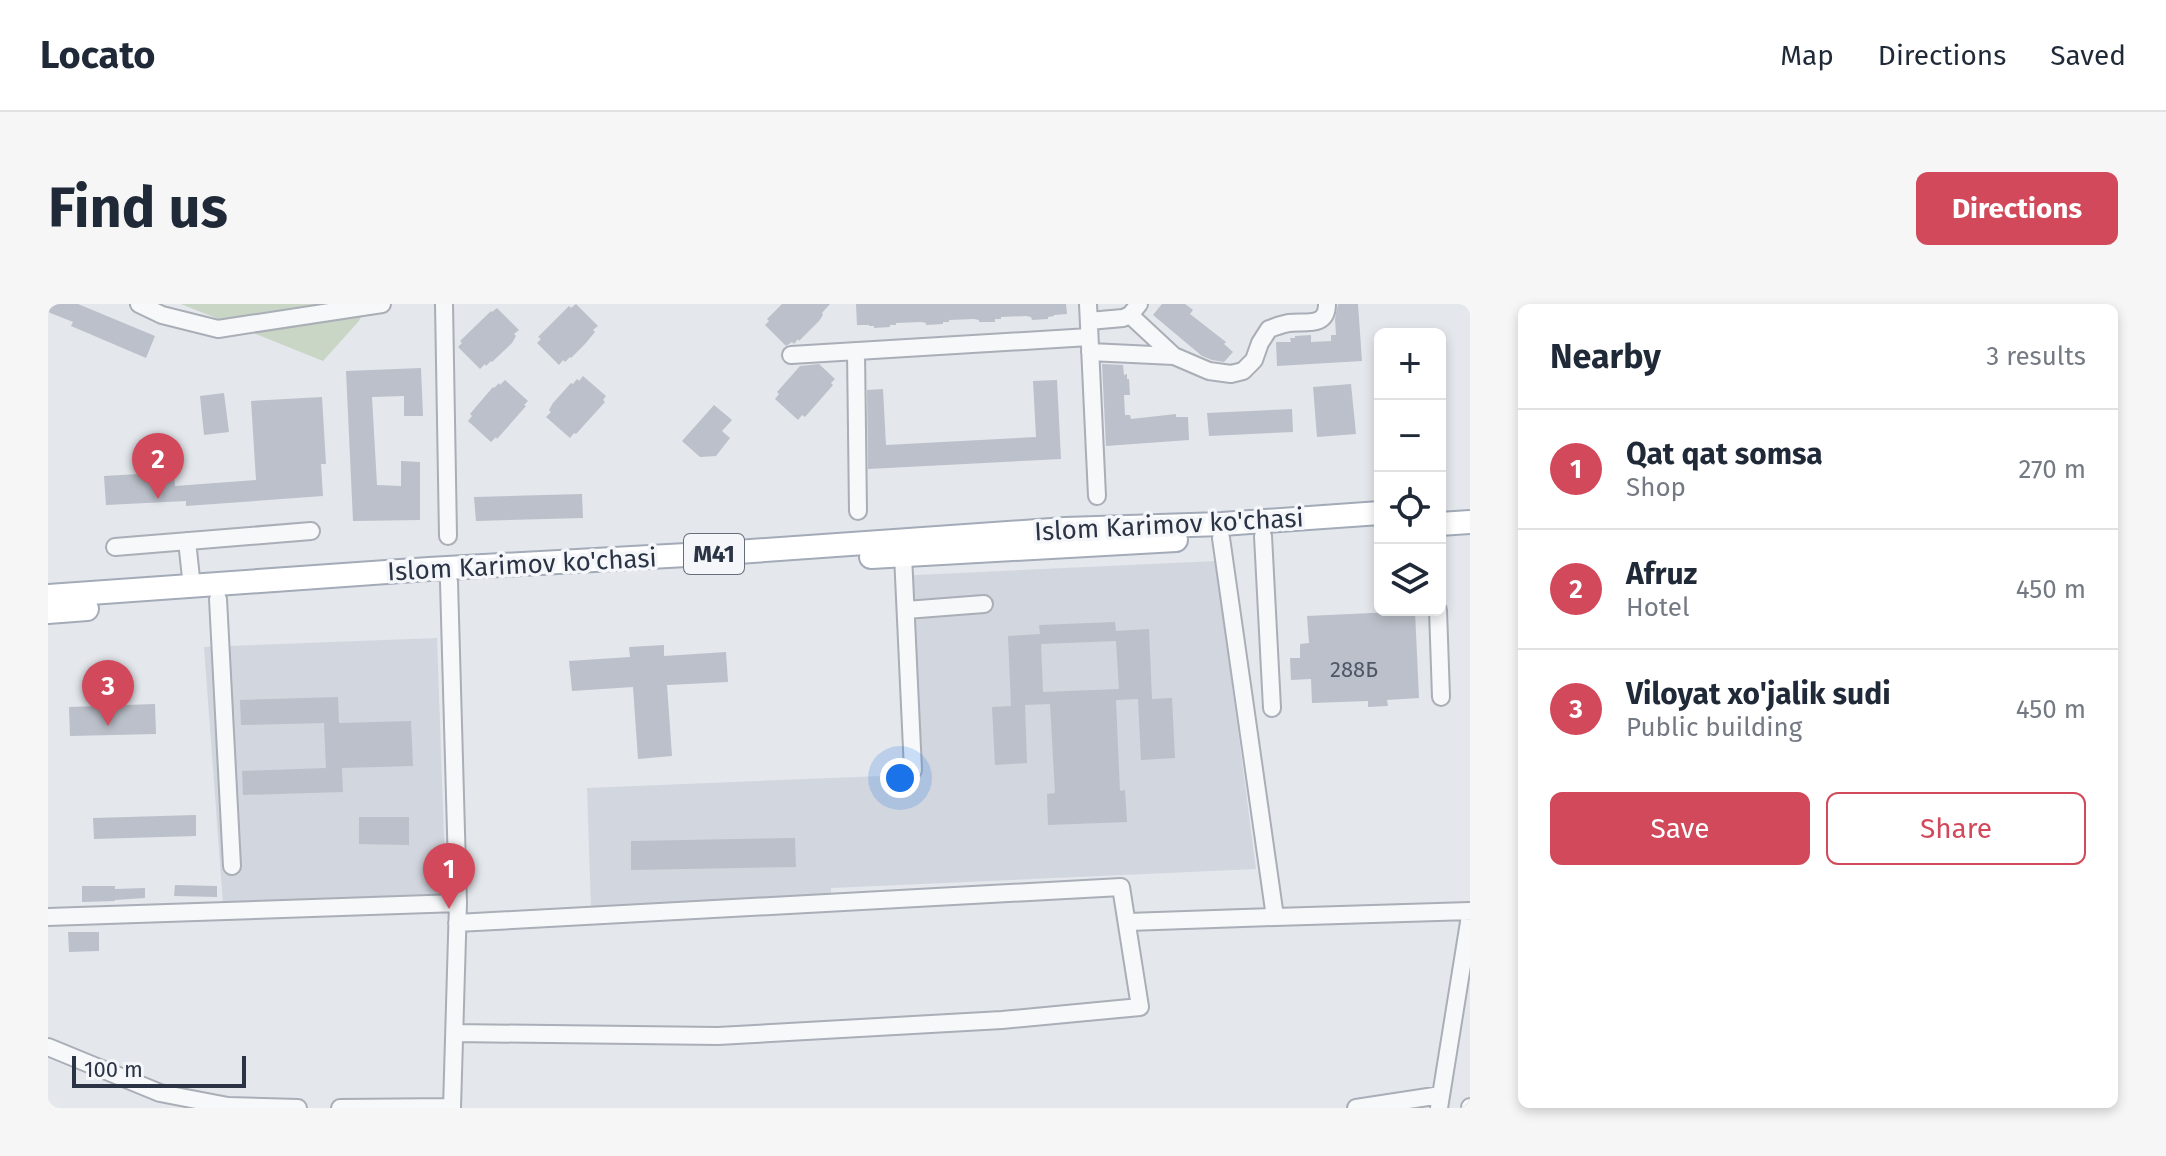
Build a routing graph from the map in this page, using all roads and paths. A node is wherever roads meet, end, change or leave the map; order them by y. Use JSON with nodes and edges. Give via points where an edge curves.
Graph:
{"nodes":[{"id":1,"x":139,"y":304,"type":"edge"},
{"id":2,"x":382,"y":304,"type":"edge"},
{"id":3,"x":444,"y":304,"type":"edge"},
{"id":4,"x":1327,"y":304,"type":"edge"},
{"id":5,"x":1135,"y":309,"type":"edge"},
{"id":6,"x":1089,"y":329,"type":"edge"},
{"id":7,"x":856,"y":351,"type":"junction"},
{"id":8,"x":791,"y":355,"type":"dead end"},
{"id":9,"x":1174,"y":356,"type":"junction"},
{"id":10,"x":1097,"y":496,"type":"dead end"},
{"id":11,"x":1470,"y":507,"type":"edge"},
{"id":12,"x":1446,"y":509,"type":"edge"},
{"id":13,"x":858,"y":511,"type":"dead end"},
{"id":14,"x":1374,"y":513,"type":"edge"},
{"id":15,"x":1470,"y":522,"type":"edge"},
{"id":16,"x":1446,"y":524,"type":"edge"},
{"id":17,"x":1374,"y":528,"type":"edge"},
{"id":18,"x":311,"y":531,"type":"dead end"},
{"id":19,"x":448,"y":536,"type":"dead end"},
{"id":20,"x":1263,"y":536,"type":"junction"},
{"id":21,"x":1221,"y":538,"type":"junction"},
{"id":22,"x":187,"y":541,"type":"junction"},
{"id":23,"x":115,"y":547,"type":"dead end"},
{"id":24,"x":903,"y":555,"type":"junction"},
{"id":25,"x":449,"y":582,"type":"junction"},
{"id":26,"x":192,"y":587,"type":"junction"},
{"id":27,"x":48,"y":596,"type":"edge"},
{"id":28,"x":218,"y":599,"type":"junction"},
{"id":29,"x":984,"y":604,"type":"dead end"},
{"id":30,"x":906,"y":610,"type":"junction"},
{"id":31,"x":48,"y":612,"type":"edge"},
{"id":32,"x":1438,"y":616,"type":"edge"},
{"id":33,"x":1441,"y":697,"type":"dead end"},
{"id":34,"x":1272,"y":708,"type":"dead end"},
{"id":35,"x":913,"y":770,"type":"dead end"},
{"id":36,"x":232,"y":866,"type":"dead end"},
{"id":37,"x":458,"y":903,"type":"junction"},
{"id":38,"x":1470,"y":914,"type":"edge"},
{"id":39,"x":48,"y":917,"type":"edge"},
{"id":40,"x":1275,"y":917,"type":"junction"},
{"id":41,"x":1128,"y":922,"type":"junction"},
{"id":42,"x":457,"y":923,"type":"junction"},
{"id":43,"x":455,"y":1033,"type":"junction"},
{"id":44,"x":48,"y":1047,"type":"edge"},
{"id":45,"x":1440,"y":1102,"type":"edge"},
{"id":46,"x":298,"y":1108,"type":"edge"},
{"id":47,"x":340,"y":1108,"type":"edge"},
{"id":48,"x":452,"y":1108,"type":"edge"},
{"id":49,"x":1356,"y":1108,"type":"edge"}],
"edges":[{"from":1,"to":2,"type":"street","via":[[218,329]]},
{"from":3,"to":19,"type":"street"},
{"from":4,"to":9,"type":"street","via":[[1318,321],[1269,329],[1243,371],[1209,371]]},
{"from":5,"to":6,"type":"street"},
{"from":5,"to":9,"type":"street"},
{"from":6,"to":7,"type":"street"},
{"from":6,"to":9,"type":"street"},
{"from":6,"to":10,"type":"street"},
{"from":7,"to":8,"type":"street"},
{"from":7,"to":13,"type":"street"},
{"from":11,"to":12,"type":"main road"},
{"from":14,"to":26,"type":"main road","name":"Islom Karimov ko'chasi","number":"M41"},
{"from":15,"to":16,"type":"main road"},
{"from":17,"to":20,"type":"main road","name":"Islom Karimov ko'chasi","number":"M41"},
{"from":18,"to":22,"type":"street"},
{"from":20,"to":21,"type":"main road","name":"Islom Karimov ko'chasi","number":"M41"},
{"from":20,"to":34,"type":"street"},
{"from":21,"to":24,"type":"main road","name":"Islom Karimov ko'chasi","number":"M41"},
{"from":21,"to":40,"type":"street"},
{"from":22,"to":23,"type":"street"},
{"from":22,"to":26,"type":"street"},
{"from":24,"to":25,"type":"main road","name":"Islom Karimov ko'chasi","number":"M41"},
{"from":24,"to":30,"type":"street"},
{"from":25,"to":28,"type":"main road","name":"Islom Karimov ko'chasi","number":"M41"},
{"from":25,"to":37,"type":"street"},
{"from":26,"to":27,"type":"main road","name":"Islom Karimov ko'chasi","number":"M41"},
{"from":28,"to":31,"type":"main road","name":"Islom Karimov ko'chasi","number":"M41"},
{"from":28,"to":36,"type":"street"},
{"from":29,"to":30,"type":"street"},
{"from":30,"to":35,"type":"street"},
{"from":32,"to":33,"type":"street"},
{"from":37,"to":39,"type":"street"},
{"from":37,"to":42,"type":"street"},
{"from":38,"to":40,"type":"street"},
{"from":38,"to":45,"type":"street"},
{"from":40,"to":41,"type":"street"},
{"from":41,"to":42,"type":"street","via":[[1121,887]]},
{"from":41,"to":43,"type":"street","via":[[1140,1007],[718,1036]]},
{"from":42,"to":43,"type":"street"},
{"from":43,"to":48,"type":"street"},
{"from":44,"to":46,"type":"street","via":[[160,1093],[228,1106]]},
{"from":45,"to":49,"type":"street"},
{"from":47,"to":48,"type":"street"}]}
